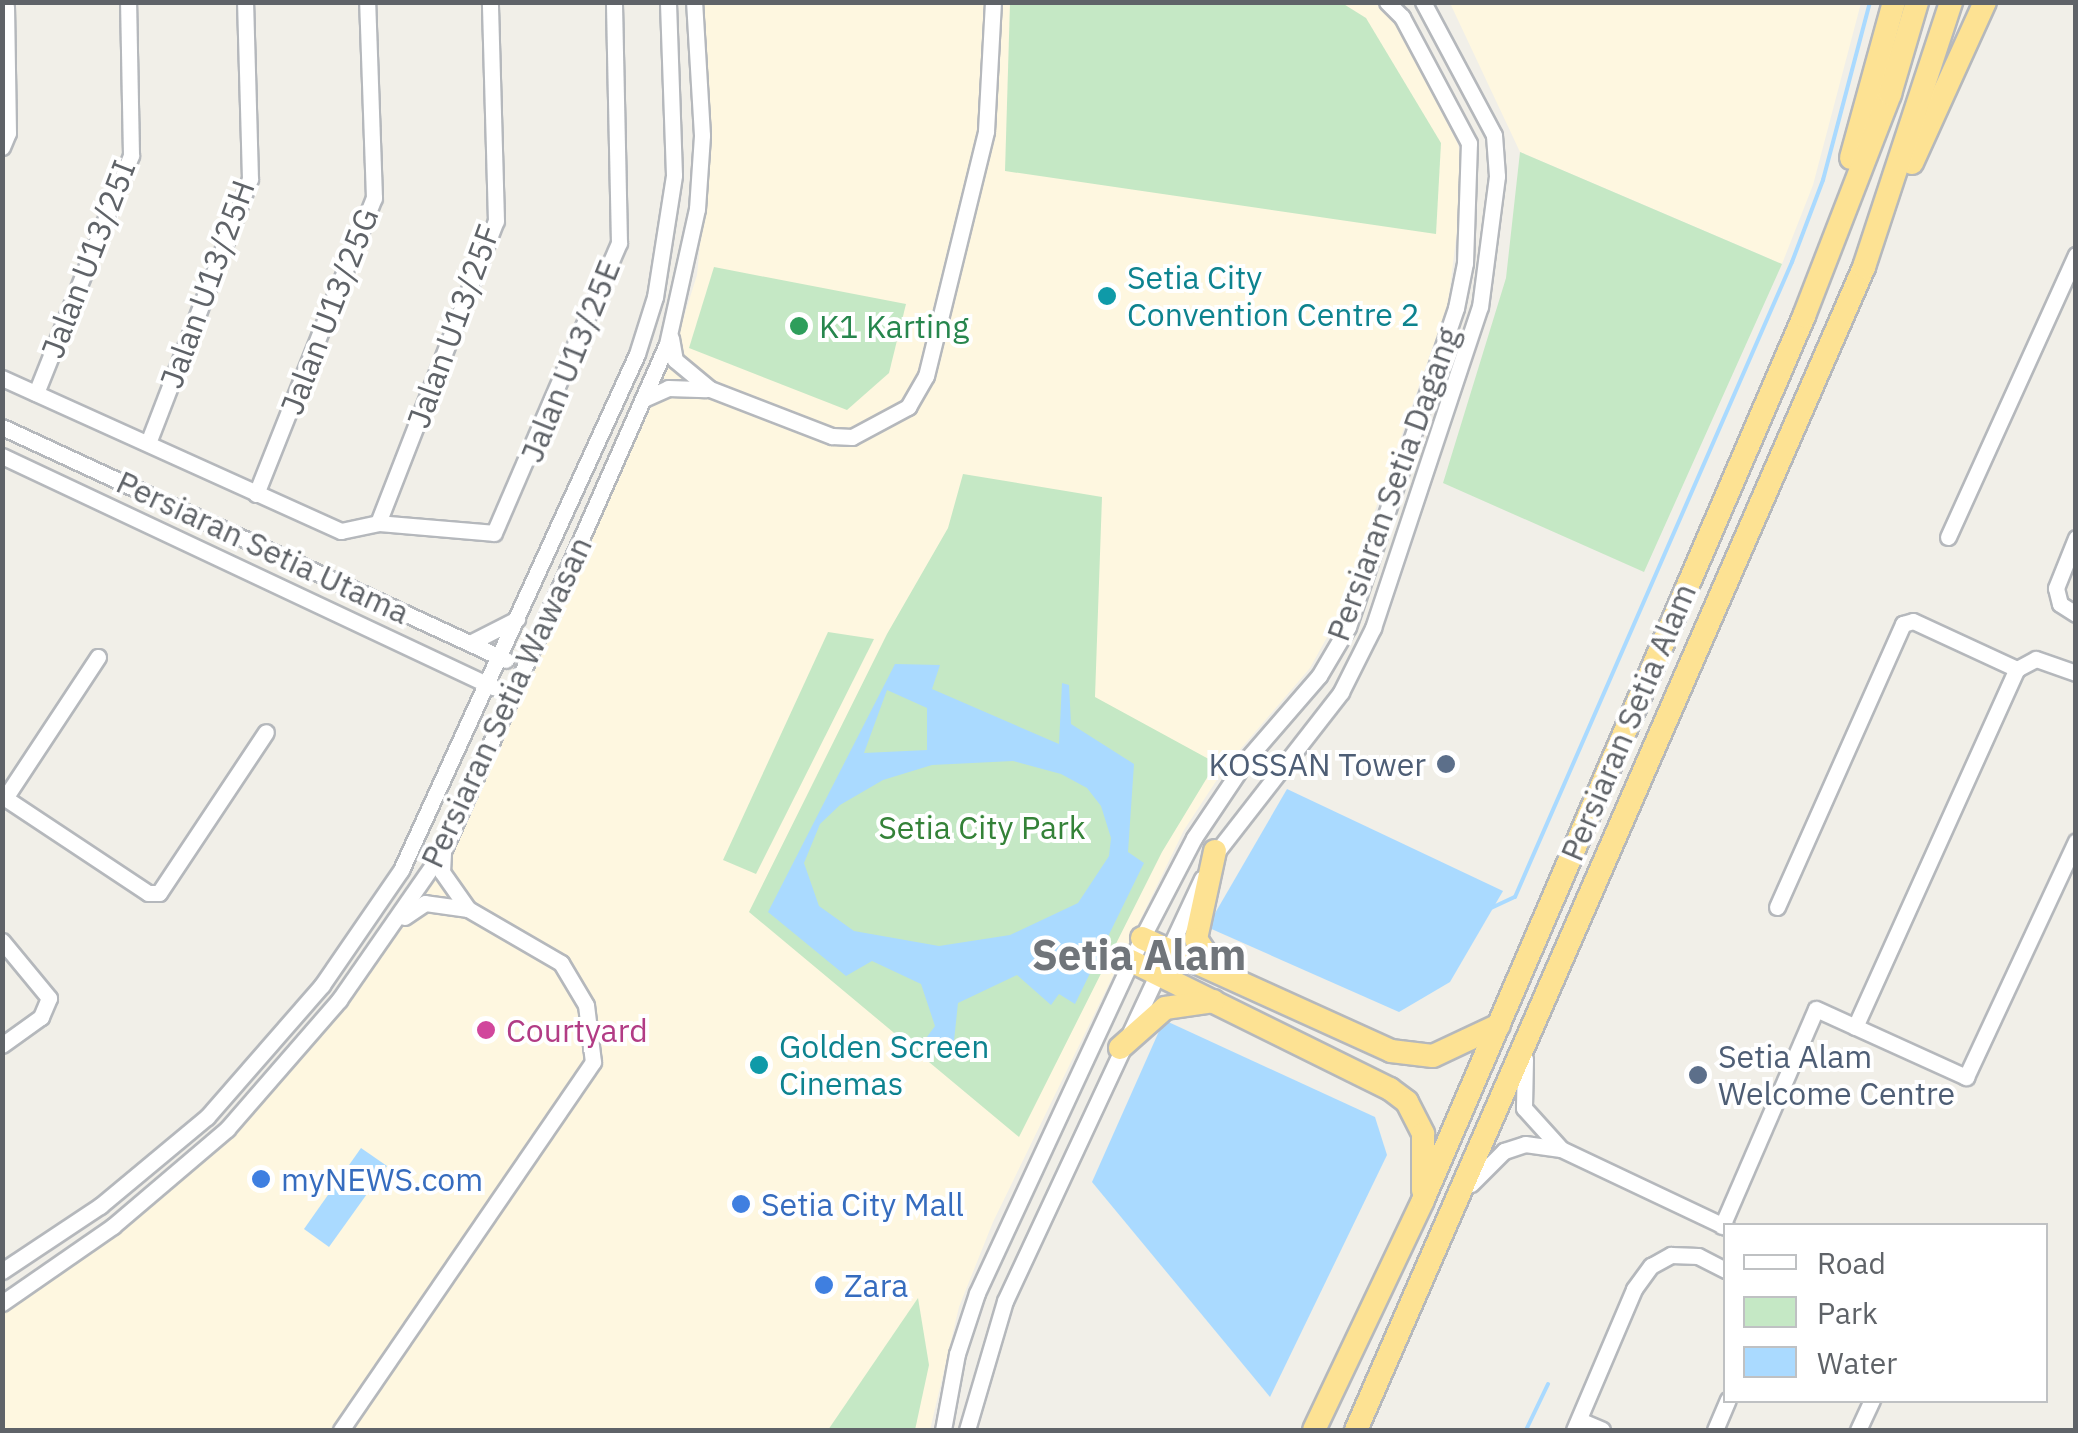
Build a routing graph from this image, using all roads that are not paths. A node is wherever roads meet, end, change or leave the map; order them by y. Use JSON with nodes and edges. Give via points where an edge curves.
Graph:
{"nodes":[{"id":1,"x":128,"y":2,"type":"edge"},
{"id":2,"x":245,"y":2,"type":"edge"},
{"id":3,"x":367,"y":2,"type":"edge"},
{"id":4,"x":490,"y":2,"type":"edge"},
{"id":5,"x":614,"y":2,"type":"edge"},
{"id":6,"x":668,"y":2,"type":"edge"},
{"id":7,"x":993,"y":2,"type":"edge"},
{"id":8,"x":1387,"y":2,"type":"edge"},
{"id":9,"x":1894,"y":2,"type":"edge"},
{"id":10,"x":1917,"y":2,"type":"edge"},
{"id":11,"x":1950,"y":2,"type":"edge"},
{"id":12,"x":1985,"y":2,"type":"edge"},
{"id":13,"x":1426,"y":4,"type":"edge"},
{"id":14,"x":6,"y":7,"type":"dead end"},
{"id":15,"x":695,"y":7,"type":"edge"},
{"id":16,"x":2,"y":147,"type":"edge"},
{"id":17,"x":2076,"y":255,"type":"edge"},
{"id":18,"x":1864,"y":268,"type":"junction"},
{"id":19,"x":1804,"y":316,"type":"junction"},
{"id":20,"x":670,"y":334,"type":"junction"},
{"id":21,"x":2,"y":378,"type":"edge"},
{"id":22,"x":710,"y":389,"type":"junction"},
{"id":23,"x":36,"y":393,"type":"junction"},
{"id":24,"x":646,"y":398,"type":"junction"},
{"id":25,"x":2,"y":428,"type":"edge"},
{"id":26,"x":148,"y":444,"type":"junction"},
{"id":27,"x":2,"y":456,"type":"edge"},
{"id":28,"x":256,"y":494,"type":"junction"},
{"id":29,"x":378,"y":523,"type":"junction"},
{"id":30,"x":1948,"y":538,"type":"dead end"},
{"id":31,"x":2076,"y":538,"type":"edge"},
{"id":32,"x":2076,"y":614,"type":"edge"},
{"id":33,"x":518,"y":618,"type":"junction"},
{"id":34,"x":470,"y":643,"type":"junction"},
{"id":35,"x":500,"y":657,"type":"junction"},
{"id":36,"x":98,"y":658,"type":"dead end"},
{"id":37,"x":2021,"y":665,"type":"junction"},
{"id":38,"x":523,"y":668,"type":"junction"},
{"id":39,"x":462,"y":672,"type":"junction"},
{"id":40,"x":2076,"y":673,"type":"edge"},
{"id":41,"x":488,"y":684,"type":"junction"},
{"id":42,"x":511,"y":695,"type":"junction"},
{"id":43,"x":472,"y":718,"type":"junction"},
{"id":44,"x":266,"y":732,"type":"dead end"},
{"id":45,"x":4,"y":797,"type":"edge"},
{"id":46,"x":2076,"y":841,"type":"edge"},
{"id":47,"x":444,"y":849,"type":"junction"},
{"id":48,"x":1215,"y":851,"type":"junction"},
{"id":49,"x":1776,"y":907,"type":"dead end"},
{"id":50,"x":468,"y":909,"type":"junction"},
{"id":51,"x":396,"y":922,"type":"junction"},
{"id":52,"x":1142,"y":938,"type":"junction"},
{"id":53,"x":2,"y":941,"type":"edge"},
{"id":54,"x":1168,"y":950,"type":"junction"},
{"id":55,"x":1131,"y":961,"type":"junction"},
{"id":56,"x":1156,"y":972,"type":"junction"},
{"id":57,"x":1222,"y":975,"type":"junction"},
{"id":58,"x":1218,"y":1001,"type":"junction"},
{"id":59,"x":1499,"y":1025,"type":"junction"},
{"id":60,"x":1855,"y":1027,"type":"junction"},
{"id":61,"x":1530,"y":1030,"type":"junction"},
{"id":62,"x":2,"y":1045,"type":"edge"},
{"id":63,"x":1120,"y":1048,"type":"junction"},
{"id":64,"x":1561,"y":1149,"type":"junction"},
{"id":65,"x":1423,"y":1200,"type":"junction"},
{"id":66,"x":1450,"y":1213,"type":"junction"},
{"id":67,"x":1726,"y":1223,"type":"edge"},
{"id":68,"x":1723,"y":1227,"type":"edge"},
{"id":69,"x":1723,"y":1268,"type":"edge"},
{"id":70,"x":2,"y":1271,"type":"edge"},
{"id":71,"x":2,"y":1302,"type":"edge"},
{"id":72,"x":1727,"y":1403,"type":"edge"},
{"id":73,"x":1871,"y":1403,"type":"edge"},
{"id":74,"x":1576,"y":1425,"type":"edge"},
{"id":75,"x":341,"y":1430,"type":"edge"},
{"id":76,"x":943,"y":1430,"type":"edge"},
{"id":77,"x":967,"y":1430,"type":"edge"},
{"id":78,"x":1303,"y":1430,"type":"edge"},
{"id":79,"x":1314,"y":1430,"type":"edge"},
{"id":80,"x":1356,"y":1430,"type":"edge"},
{"id":81,"x":1602,"y":1430,"type":"edge"},
{"id":82,"x":1715,"y":1430,"type":"edge"},
{"id":83,"x":1858,"y":1430,"type":"edge"}],
"edges":[{"from":1,"to":23,"type":"street","name":"Jalan U13/25I","via":[[131,155]]},
{"from":2,"to":26,"type":"street","name":"Jalan U13/25H","via":[[250,179]]},
{"from":3,"to":28,"type":"street","name":"Jalan U13/25G","via":[[374,198]]},
{"from":4,"to":29,"type":"street","name":"Jalan U13/25F","via":[[496,221]]},
{"from":5,"to":29,"type":"street","name":"Jalan U13/25E","via":[[619,244],[494,533]]},
{"from":6,"to":33,"type":"street","name":"Persiaran Setia Wawasan","via":[[674,176],[655,297],[637,354]]},
{"from":7,"to":22,"type":"street","via":[[986,131],[918,395],[852,436],[832,436]]},
{"from":8,"to":52,"type":"street","name":"Persiaran Setia Dagang","via":[[1402,17],[1468,143],[1471,190],[1456,308],[1348,627],[1319,676],[1247,759],[1205,822]]},
{"from":9,"to":19,"type":"highway"},
{"from":10,"to":19,"type":"highway","name":"Persiaran Setia Alam","via":[[1890,94]]},
{"from":11,"to":18,"type":"highway","name":"Persiaran Setia Alam"},
{"from":12,"to":18,"type":"highway"},
{"from":13,"to":48,"type":"street","name":"Persiaran Setia Dagang","via":[[1494,135],[1498,176],[1480,308],[1373,628],[1341,692]]},
{"from":14,"to":16,"type":"street","via":[[8,133]]},
{"from":15,"to":20,"type":"street","name":"Persiaran Setia Wawasan","via":[[702,135],[697,209]]},
{"from":17,"to":30,"type":"street"},
{"from":18,"to":61,"type":"highway","name":"Persiaran Setia Alam"},
{"from":19,"to":59,"type":"highway","name":"Persiaran Setia Alam"},
{"from":20,"to":22,"type":"street","via":[[674,360]]},
{"from":20,"to":24,"type":"street","name":"Persiaran Setia Wawasan"},
{"from":21,"to":23,"type":"street"},
{"from":22,"to":24,"type":"street","via":[[668,388]]},
{"from":23,"to":26,"type":"street"},
{"from":24,"to":38,"type":"street","name":"Persiaran Setia Wawasan"},
{"from":25,"to":34,"type":"street","name":"Persiaran Setia Utama"},
{"from":26,"to":28,"type":"street"},
{"from":27,"to":39,"type":"street","name":"Persiaran Setia Utama"},
{"from":28,"to":29,"type":"street","via":[[341,530]]},
{"from":31,"to":32,"type":"street","via":[[2060,572],[2060,604]]},
{"from":33,"to":34,"type":"street"},
{"from":33,"to":35,"type":"street","name":"Persiaran Setia Wawasan"},
{"from":34,"to":35,"type":"street","name":"Persiaran Setia Utama"},
{"from":35,"to":38,"type":"street","name":"Persiaran Setia Utama"},
{"from":35,"to":41,"type":"street","name":"Persiaran Setia Wawasan"},
{"from":36,"to":45,"type":"street"},
{"from":37,"to":40,"type":"street","via":[[2048,661]]},
{"from":37,"to":49,"type":"street","via":[[1913,621],[1903,624]]},
{"from":37,"to":60,"type":"street"},
{"from":38,"to":42,"type":"street","name":"Persiaran Setia Wawasan"},
{"from":39,"to":41,"type":"street","name":"Persiaran Setia Utama"},
{"from":39,"to":43,"type":"street"},
{"from":41,"to":42,"type":"street","name":"Persiaran Setia Utama"},
{"from":41,"to":43,"type":"street","name":"Persiaran Setia Wawasan"},
{"from":42,"to":47,"type":"street","name":"Persiaran Setia Wawasan"},
{"from":43,"to":70,"type":"street","name":"Persiaran Setia Wawasan","via":[[401,870],[322,985],[208,1117],[100,1206]]},
{"from":44,"to":45,"type":"street","via":[[159,893],[148,894]]},
{"from":46,"to":60,"type":"street","via":[[1966,1077]]},
{"from":47,"to":50,"type":"street","via":[[442,872]]},
{"from":47,"to":51,"type":"street","name":"Persiaran Setia Wawasan"},
{"from":48,"to":54,"type":"street","name":"Persiaran Setia Dagang"},
{"from":48,"to":57,"type":"highway","via":[[1196,939]]},
{"from":50,"to":51,"type":"street","via":[[425,903]]},
{"from":50,"to":75,"type":"street","via":[[569,971],[586,1005],[593,1062]]},
{"from":51,"to":71,"type":"street","name":"Persiaran Setia Wawasan","via":[[275,1079],[227,1129],[113,1226]]},
{"from":52,"to":54,"type":"highway"},
{"from":52,"to":55,"type":"street","name":"Persiaran Setia Dagang"},
{"from":53,"to":62,"type":"street","via":[[50,998],[41,1017]]},
{"from":54,"to":56,"type":"street","name":"Persiaran Setia Dagang"},
{"from":54,"to":57,"type":"highway"},
{"from":55,"to":56,"type":"highway"},
{"from":55,"to":76,"type":"street","name":"Persiaran Setia Dagang","via":[[978,1292],[957,1354]]},
{"from":56,"to":58,"type":"highway"},
{"from":56,"to":63,"type":"street","name":"Persiaran Setia Dagang"},
{"from":57,"to":59,"type":"highway","via":[[1391,1051],[1433,1056]]},
{"from":58,"to":63,"type":"highway","via":[[1164,1008]]},
{"from":58,"to":65,"type":"highway","via":[[1344,1061],[1407,1102],[1423,1134]]},
{"from":59,"to":65,"type":"highway","name":"Persiaran Setia Alam"},
{"from":60,"to":67,"type":"street","via":[[1816,1009]]},
{"from":61,"to":64,"type":"street","via":[[1524,1108]]},
{"from":61,"to":66,"type":"highway","name":"Persiaran Setia Alam"},
{"from":63,"to":77,"type":"street","name":"Persiaran Setia Dagang","via":[[1005,1301]]},
{"from":64,"to":66,"type":"street","via":[[1525,1144],[1504,1150]]},
{"from":64,"to":68,"type":"street"},
{"from":65,"to":78,"type":"highway","via":[[1397,1230]]},
{"from":65,"to":79,"type":"highway","name":"Persiaran Setia Alam"},
{"from":66,"to":80,"type":"highway","name":"Persiaran Setia Alam"},
{"from":69,"to":74,"type":"street","via":[[1698,1256],[1671,1255],[1650,1266]]},
{"from":72,"to":82,"type":"street"},
{"from":73,"to":83,"type":"street"},
{"from":74,"to":81,"type":"street"}]}
